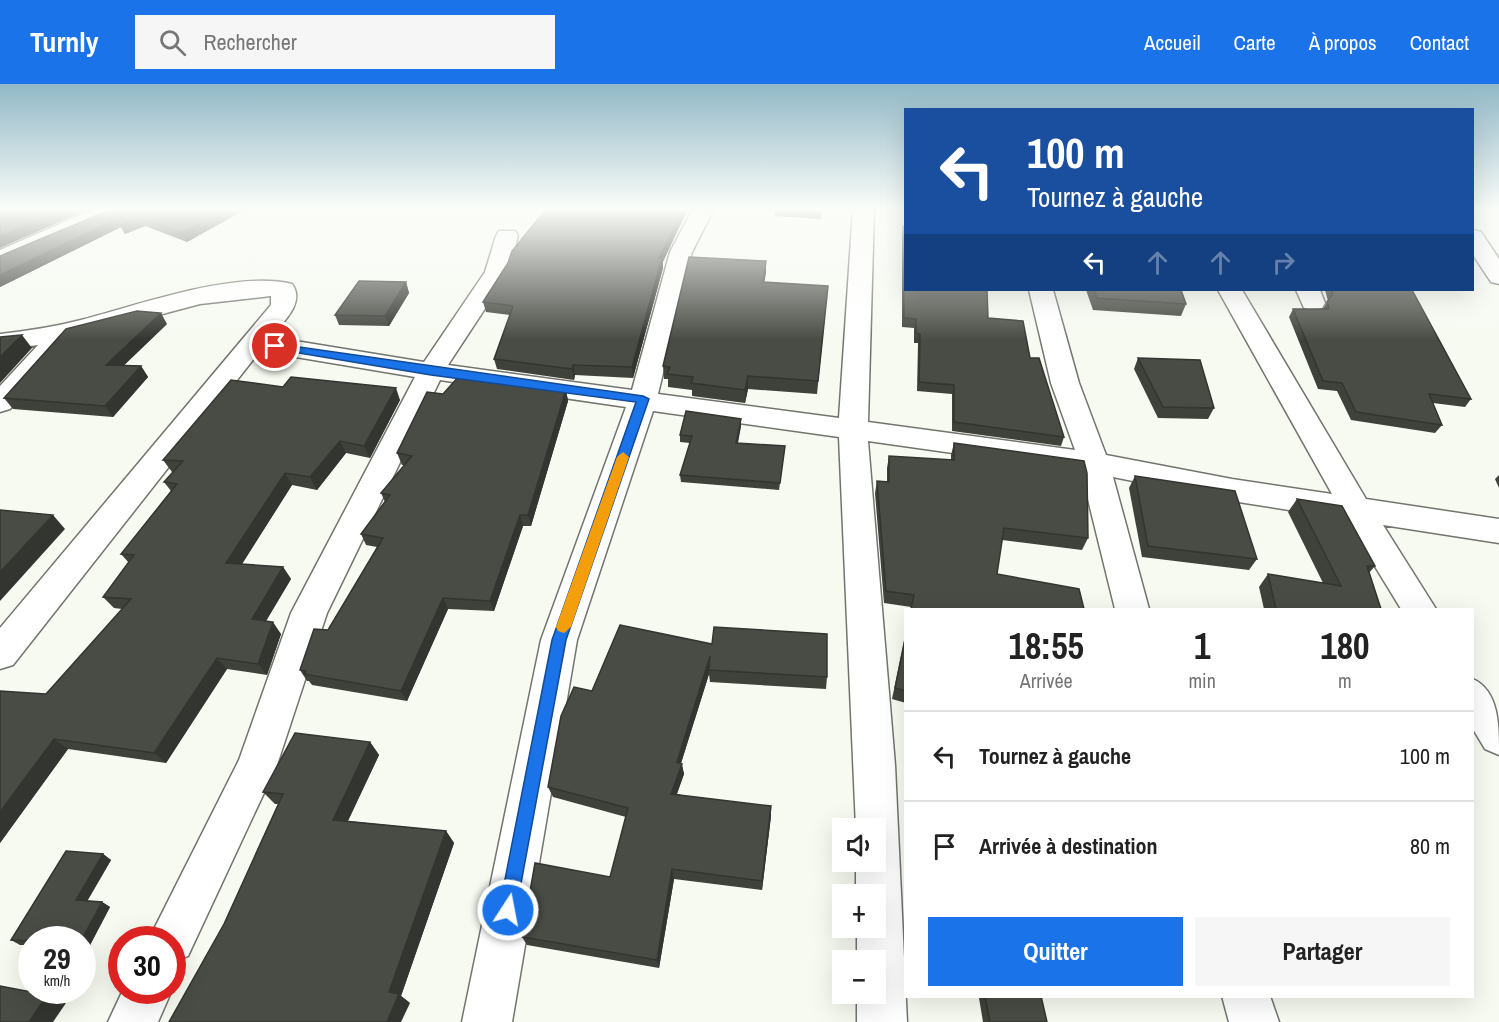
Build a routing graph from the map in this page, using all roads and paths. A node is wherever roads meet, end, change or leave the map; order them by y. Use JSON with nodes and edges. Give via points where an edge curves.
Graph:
{"nodes":[{"id":1,"x":502,"y":253,"type":"edge"},
{"id":2,"x":681,"y":253,"type":"edge"},
{"id":3,"x":862,"y":253,"type":"edge"},
{"id":4,"x":1483,"y":253,"type":"edge"},
{"id":5,"x":1499,"y":278,"type":"edge"},
{"id":6,"x":1041,"y":291,"type":"edge"},
{"id":7,"x":1231,"y":291,"type":"edge"},
{"id":8,"x":63,"y":332,"type":"junction"},
{"id":9,"x":0,"y":342,"type":"edge"},
{"id":10,"x":252,"y":342,"type":"junction"},
{"id":11,"x":431,"y":371,"type":"junction"},
{"id":12,"x":643,"y":399,"type":"junction"},
{"id":13,"x":0,"y":403,"type":"edge"},
{"id":14,"x":853,"y":428,"type":"junction"},
{"id":15,"x":1095,"y":463,"type":"junction"},
{"id":16,"x":1356,"y":509,"type":"junction"},
{"id":17,"x":1499,"y":531,"type":"edge"},
{"id":18,"x":1132,"y":608,"type":"edge"},
{"id":19,"x":1418,"y":608,"type":"edge"},
{"id":20,"x":0,"y":654,"type":"edge"},
{"id":21,"x":1474,"y":697,"type":"edge"},
{"id":22,"x":1499,"y":737,"type":"edge"},
{"id":23,"x":179,"y":926,"type":"edge"},
{"id":24,"x":1247,"y":998,"type":"edge"},
{"id":25,"x":141,"y":1004,"type":"edge"},
{"id":26,"x":133,"y":1022,"type":"edge"},
{"id":27,"x":488,"y":1022,"type":"edge"},
{"id":28,"x":882,"y":1022,"type":"edge"},
{"id":29,"x":1254,"y":1022,"type":"edge"}],
"edges":[{"from":1,"to":11,"type":"street","via":[[497,272]]},
{"from":2,"to":12,"type":"street"},
{"from":3,"to":14,"type":"street"},
{"from":4,"to":5,"type":"street"},
{"from":6,"to":15,"type":"street","via":[[1065,383]]},
{"from":7,"to":16,"type":"street"},
{"from":8,"to":9,"type":"street"},
{"from":8,"to":10,"type":"street","via":[[251,287],[284,289],[283,306]]},
{"from":8,"to":13,"type":"street"},
{"from":10,"to":11,"type":"street"},
{"from":10,"to":20,"type":"street"},
{"from":11,"to":12,"type":"street"},
{"from":11,"to":23,"type":"street","via":[[309,613],[257,765]]},
{"from":12,"to":14,"type":"street"},
{"from":12,"to":27,"type":"street","via":[[559,640]]},
{"from":14,"to":15,"type":"street"},
{"from":14,"to":28,"type":"street","via":[[875,765]]},
{"from":15,"to":16,"type":"street"},
{"from":15,"to":18,"type":"street"},
{"from":16,"to":17,"type":"street"},
{"from":16,"to":19,"type":"street"},
{"from":21,"to":22,"type":"street"},
{"from":24,"to":29,"type":"street"},
{"from":25,"to":26,"type":"street"}]}
